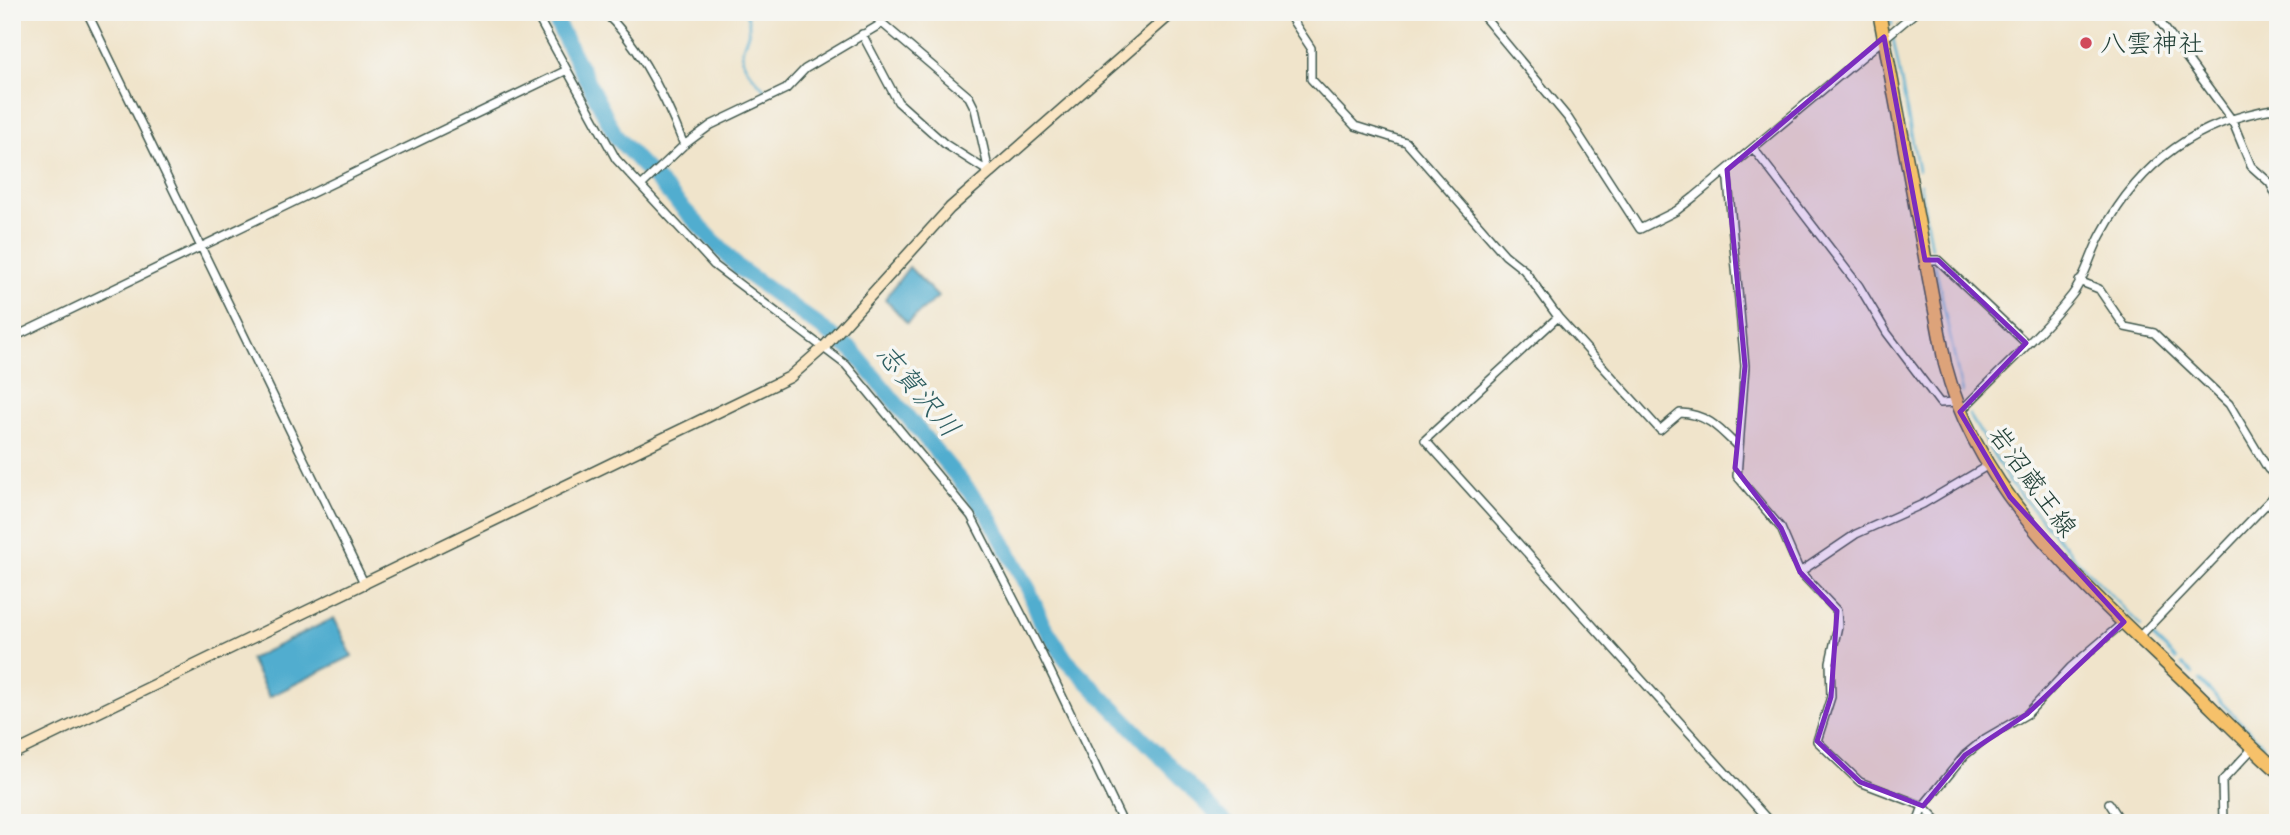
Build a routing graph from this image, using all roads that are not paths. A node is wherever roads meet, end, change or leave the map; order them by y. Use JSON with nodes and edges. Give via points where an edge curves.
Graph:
{"nodes":[{"id":1,"x":87,"y":12,"type":"edge"},
{"id":2,"x":536,"y":12,"type":"edge"},
{"id":3,"x":604,"y":12,"type":"edge"},
{"id":4,"x":869,"y":12,"type":"edge"},
{"id":5,"x":1173,"y":12,"type":"edge"},
{"id":6,"x":1287,"y":12,"type":"edge"},
{"id":7,"x":1480,"y":12,"type":"edge"},
{"id":8,"x":1879,"y":12,"type":"edge"},
{"id":9,"x":1916,"y":12,"type":"edge"},
{"id":10,"x":2153,"y":12,"type":"edge"},
{"id":11,"x":881,"y":24,"type":"junction"},
{"id":12,"x":862,"y":34,"type":"junction"},
{"id":13,"x":1884,"y":37,"type":"junction"},
{"id":14,"x":567,"y":70,"type":"junction"},
{"id":15,"x":2278,"y":108,"type":"edge"},
{"id":16,"x":2232,"y":120,"type":"junction"},
{"id":17,"x":684,"y":145,"type":"junction"},
{"id":18,"x":1753,"y":148,"type":"junction"},
{"id":19,"x":1727,"y":170,"type":"junction"},
{"id":20,"x":989,"y":172,"type":"junction"},
{"id":21,"x":642,"y":185,"type":"junction"},
{"id":22,"x":2278,"y":200,"type":"edge"},
{"id":23,"x":201,"y":247,"type":"junction"},
{"id":24,"x":1925,"y":260,"type":"junction"},
{"id":25,"x":2079,"y":281,"type":"junction"},
{"id":26,"x":1558,"y":317,"type":"junction"},
{"id":27,"x":12,"y":338,"type":"edge"},
{"id":28,"x":2026,"y":343,"type":"junction"},
{"id":29,"x":825,"y":345,"type":"junction"},
{"id":30,"x":1958,"y":407,"type":"junction"},
{"id":31,"x":1737,"y":446,"type":"junction"},
{"id":32,"x":1987,"y":466,"type":"junction"},
{"id":33,"x":2278,"y":478,"type":"edge"},
{"id":34,"x":2278,"y":492,"type":"edge"},
{"id":35,"x":1800,"y":572,"type":"junction"},
{"id":36,"x":365,"y":585,"type":"junction"},
{"id":37,"x":2124,"y":622,"type":"junction"},
{"id":38,"x":2139,"y":637,"type":"junction"},
{"id":39,"x":2253,"y":747,"type":"junction"},
{"id":40,"x":12,"y":754,"type":"edge"},
{"id":41,"x":2278,"y":771,"type":"edge"},
{"id":42,"x":2109,"y":803,"type":"dead end"},
{"id":43,"x":1923,"y":806,"type":"junction"},
{"id":44,"x":1123,"y":823,"type":"edge"},
{"id":45,"x":1772,"y":823,"type":"edge"},
{"id":46,"x":1917,"y":823,"type":"edge"},
{"id":47,"x":1940,"y":823,"type":"edge"},
{"id":48,"x":2122,"y":823,"type":"edge"},
{"id":49,"x":2223,"y":823,"type":"edge"}],
"edges":[{"from":1,"to":23,"type":"street"},
{"from":2,"to":14,"type":"street"},
{"from":3,"to":17,"type":"street","via":[[622,29]]},
{"from":4,"to":11,"type":"street"},
{"from":5,"to":20,"type":"street"},
{"from":6,"to":26,"type":"street","via":[[1311,48],[1308,70],[1318,87],[1354,126],[1406,142],[1505,255],[1524,270]]},
{"from":7,"to":19,"type":"street","via":[[1568,118],[1640,229],[1676,211]]},
{"from":8,"to":13,"type":"main road","name":"岩沼蔵王線"},
{"from":9,"to":13,"type":"street"},
{"from":10,"to":16,"type":"street"},
{"from":11,"to":12,"type":"street"},
{"from":11,"to":20,"type":"street","via":[[969,97]]},
{"from":12,"to":17,"type":"street","via":[[805,69],[786,89],[737,110]]},
{"from":12,"to":20,"type":"street","via":[[898,102],[945,144]]},
{"from":13,"to":18,"type":"street"},
{"from":13,"to":24,"type":"main road","name":"岩沼蔵王線"},
{"from":14,"to":21,"type":"street","via":[[616,159]]},
{"from":14,"to":23,"type":"street"},
{"from":15,"to":16,"type":"street"},
{"from":16,"to":22,"type":"street","via":[[2251,166],[2270,183]]},
{"from":16,"to":25,"type":"street","via":[[2181,141],[2157,160],[2111,216]]},
{"from":17,"to":21,"type":"street"},
{"from":18,"to":19,"type":"street"},
{"from":18,"to":30,"type":"street","via":[[1861,289],[1940,403]]},
{"from":19,"to":31,"type":"street","via":[[1745,366]]},
{"from":20,"to":29,"type":"street","via":[[914,244]]},
{"from":21,"to":29,"type":"street","via":[[714,265]]},
{"from":23,"to":27,"type":"street"},
{"from":23,"to":36,"type":"street"},
{"from":24,"to":28,"type":"street","via":[[1938,260]]},
{"from":24,"to":30,"type":"main road","name":"岩沼蔵王線"},
{"from":25,"to":28,"type":"street","via":[[2073,294]]},
{"from":25,"to":33,"type":"street","via":[[2099,289],[2125,327],[2154,333],[2229,404]]},
{"from":26,"to":31,"type":"street","via":[[1661,430],[1680,413],[1690,413],[1712,420]]},
{"from":26,"to":45,"type":"street","via":[[1425,440]]},
{"from":28,"to":30,"type":"street"},
{"from":29,"to":36,"type":"street","via":[[779,384]]},
{"from":29,"to":44,"type":"street","via":[[882,406],[971,516]]},
{"from":30,"to":32,"type":"main road","name":"岩沼蔵王線"},
{"from":31,"to":35,"type":"street","via":[[1737,476],[1782,528]]},
{"from":32,"to":35,"type":"street","via":[[1923,504],[1856,534]]},
{"from":32,"to":37,"type":"main road","name":"岩沼蔵王線","via":[[2040,534]]},
{"from":34,"to":38,"type":"street"},
{"from":35,"to":43,"type":"street","via":[[1832,604],[1839,620],[1830,662],[1831,697],[1817,741],[1860,782]]},
{"from":36,"to":40,"type":"street"},
{"from":37,"to":38,"type":"main road","name":"岩沼蔵王線"},
{"from":37,"to":43,"type":"street","via":[[2071,667],[2027,714],[1965,755]]},
{"from":38,"to":39,"type":"main road","name":"岩沼蔵王線"},
{"from":39,"to":41,"type":"main road","name":"岩沼蔵王線"},
{"from":39,"to":49,"type":"street","via":[[2222,781]]},
{"from":42,"to":48,"type":"street"},
{"from":43,"to":46,"type":"street"},
{"from":43,"to":47,"type":"street"}]}
